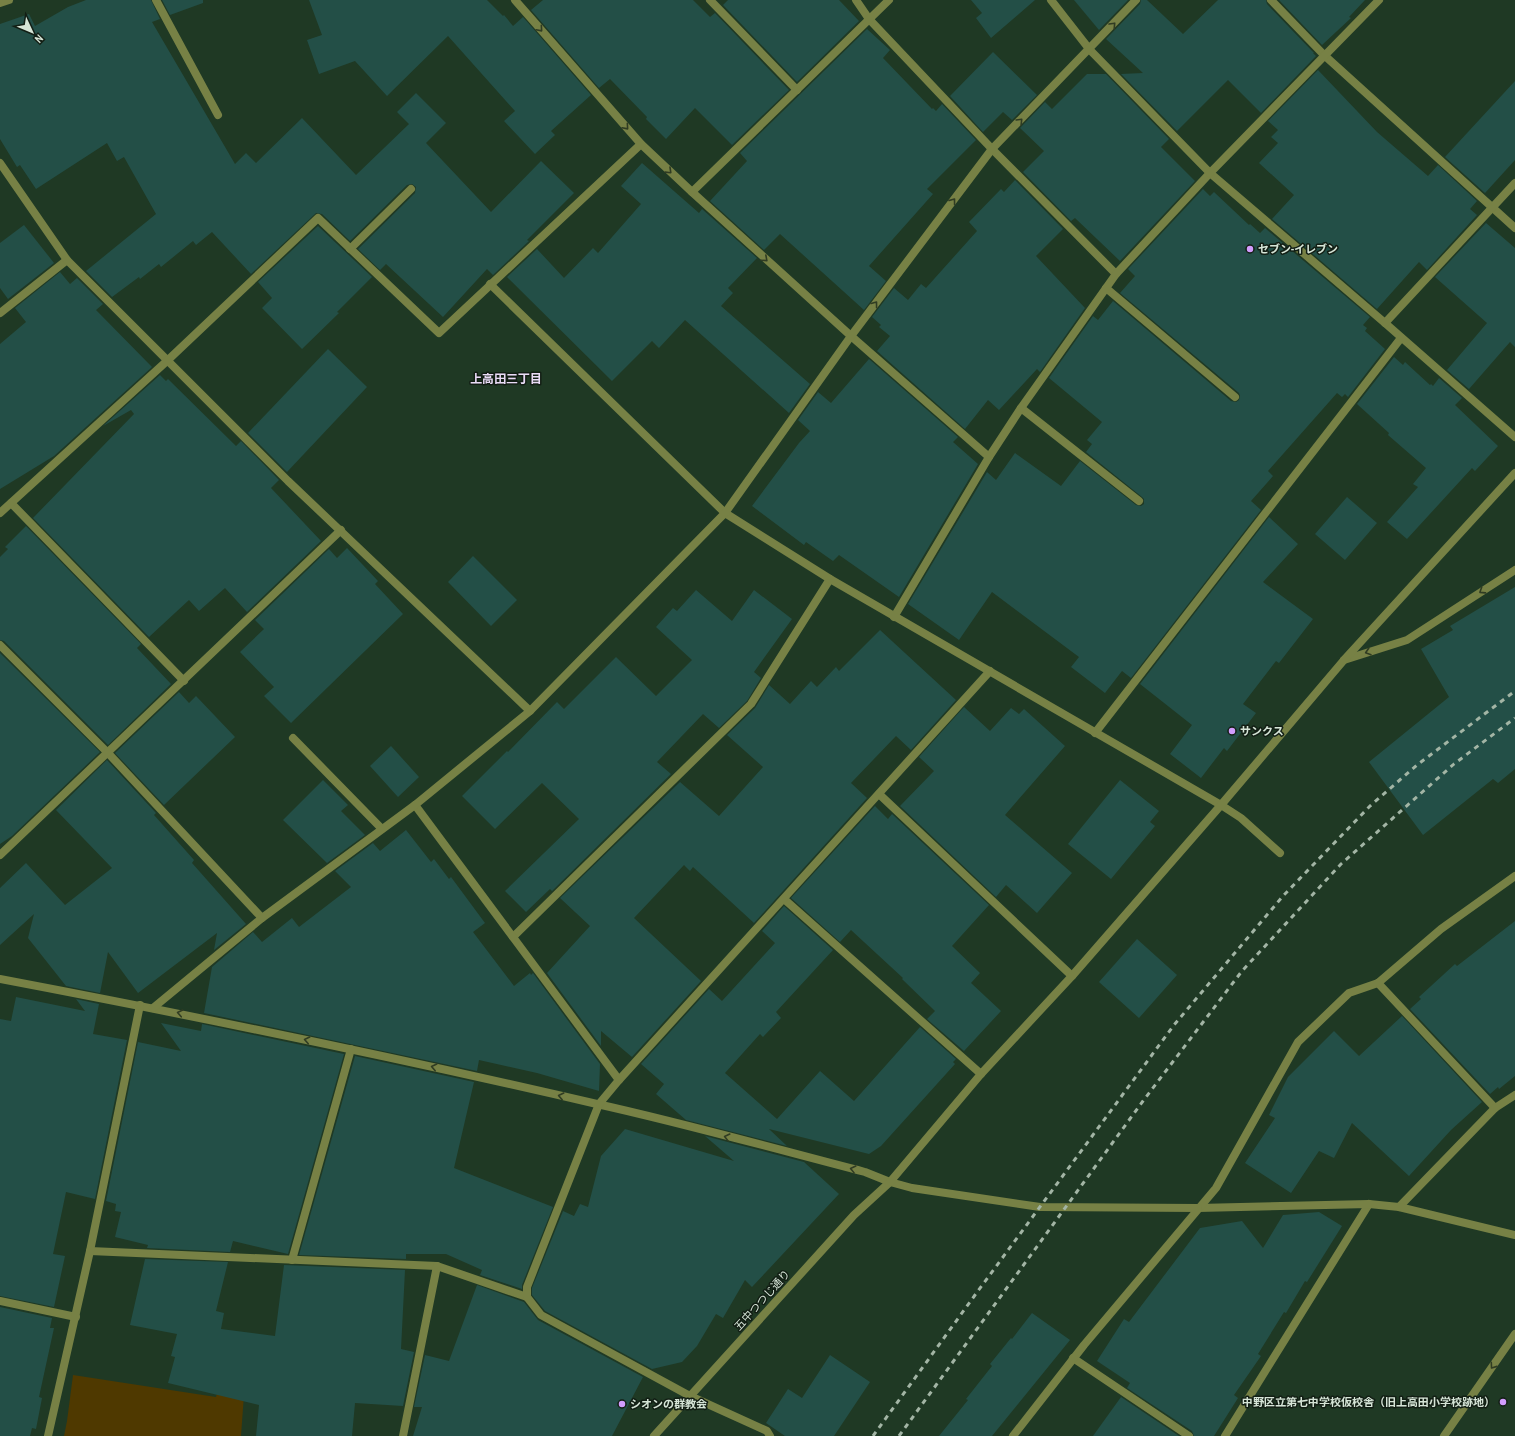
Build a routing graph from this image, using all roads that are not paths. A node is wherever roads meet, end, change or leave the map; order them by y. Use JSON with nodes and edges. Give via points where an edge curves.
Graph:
{"nodes":[{"id":1,"x":9,"y":0,"type":"edge"},
{"id":2,"x":156,"y":0,"type":"edge"},
{"id":3,"x":515,"y":0,"type":"edge"},
{"id":4,"x":710,"y":0,"type":"edge"},
{"id":5,"x":856,"y":0,"type":"edge"},
{"id":6,"x":889,"y":0,"type":"edge"},
{"id":7,"x":1051,"y":0,"type":"edge"},
{"id":8,"x":1136,"y":0,"type":"edge"},
{"id":9,"x":1271,"y":0,"type":"edge"},
{"id":10,"x":1379,"y":0,"type":"edge"},
{"id":11,"x":0,"y":3,"type":"edge"},
{"id":12,"x":869,"y":19,"type":"junction"},
{"id":13,"x":1090,"y":50,"type":"junction"},
{"id":14,"x":1324,"y":55,"type":"junction"},
{"id":15,"x":797,"y":90,"type":"junction"},
{"id":16,"x":218,"y":116,"type":"dead end"},
{"id":17,"x":641,"y":144,"type":"junction"},
{"id":18,"x":992,"y":149,"type":"junction"},
{"id":19,"x":0,"y":163,"type":"edge"},
{"id":20,"x":1210,"y":173,"type":"junction"},
{"id":21,"x":1515,"y":183,"type":"edge"},
{"id":22,"x":411,"y":188,"type":"dead end"},
{"id":23,"x":692,"y":192,"type":"junction"},
{"id":24,"x":1492,"y":208,"type":"junction"},
{"id":25,"x":1515,"y":228,"type":"edge"},
{"id":26,"x":350,"y":249,"type":"junction"},
{"id":27,"x":68,"y":260,"type":"junction"},
{"id":28,"x":1116,"y":274,"type":"junction"},
{"id":29,"x":490,"y":284,"type":"junction"},
{"id":30,"x":1106,"y":288,"type":"junction"},
{"id":31,"x":0,"y":313,"type":"edge"},
{"id":32,"x":1385,"y":322,"type":"junction"},
{"id":33,"x":851,"y":336,"type":"junction"},
{"id":34,"x":1401,"y":338,"type":"junction"},
{"id":35,"x":168,"y":360,"type":"junction"},
{"id":36,"x":1235,"y":398,"type":"dead end"},
{"id":37,"x":1021,"y":408,"type":"junction"},
{"id":38,"x":1515,"y":437,"type":"edge"},
{"id":39,"x":989,"y":457,"type":"junction"},
{"id":40,"x":1515,"y":473,"type":"edge"},
{"id":41,"x":1139,"y":500,"type":"dead end"},
{"id":42,"x":11,"y":503,"type":"junction"},
{"id":43,"x":0,"y":513,"type":"edge"},
{"id":44,"x":725,"y":513,"type":"junction"},
{"id":45,"x":341,"y":530,"type":"junction"},
{"id":46,"x":1515,"y":570,"type":"edge"},
{"id":47,"x":830,"y":579,"type":"junction"},
{"id":48,"x":894,"y":617,"type":"junction"},
{"id":49,"x":0,"y":645,"type":"edge"},
{"id":50,"x":1344,"y":660,"type":"junction"},
{"id":51,"x":990,"y":671,"type":"junction"},
{"id":52,"x":184,"y":681,"type":"junction"},
{"id":53,"x":530,"y":711,"type":"junction"},
{"id":54,"x":1095,"y":733,"type":"junction"},
{"id":55,"x":293,"y":738,"type":"dead end"},
{"id":56,"x":108,"y":753,"type":"junction"},
{"id":57,"x":879,"y":794,"type":"junction"},
{"id":58,"x":415,"y":805,"type":"junction"},
{"id":59,"x":1221,"y":805,"type":"junction"},
{"id":60,"x":382,"y":829,"type":"junction"},
{"id":61,"x":1280,"y":853,"type":"dead end"},
{"id":62,"x":0,"y":855,"type":"edge"},
{"id":63,"x":1515,"y":876,"type":"edge"},
{"id":64,"x":784,"y":899,"type":"junction"},
{"id":65,"x":262,"y":918,"type":"junction"},
{"id":66,"x":513,"y":937,"type":"junction"},
{"id":67,"x":1072,"y":976,"type":"junction"},
{"id":68,"x":0,"y":979,"type":"edge"},
{"id":69,"x":1378,"y":983,"type":"junction"},
{"id":70,"x":140,"y":1005,"type":"junction"},
{"id":71,"x":153,"y":1008,"type":"junction"},
{"id":72,"x":351,"y":1049,"type":"junction"},
{"id":73,"x":981,"y":1074,"type":"junction"},
{"id":74,"x":618,"y":1080,"type":"junction"},
{"id":75,"x":1515,"y":1095,"type":"edge"},
{"id":76,"x":599,"y":1104,"type":"junction"},
{"id":77,"x":1495,"y":1108,"type":"junction"},
{"id":78,"x":890,"y":1182,"type":"junction"},
{"id":79,"x":1369,"y":1204,"type":"junction"},
{"id":80,"x":1400,"y":1206,"type":"junction"},
{"id":81,"x":1198,"y":1208,"type":"junction"},
{"id":82,"x":1515,"y":1235,"type":"edge"},
{"id":83,"x":90,"y":1251,"type":"junction"},
{"id":84,"x":292,"y":1260,"type":"junction"},
{"id":85,"x":438,"y":1266,"type":"junction"},
{"id":86,"x":527,"y":1297,"type":"junction"},
{"id":87,"x":0,"y":1301,"type":"edge"},
{"id":88,"x":76,"y":1317,"type":"junction"},
{"id":89,"x":1515,"y":1334,"type":"edge"},
{"id":90,"x":1073,"y":1358,"type":"junction"},
{"id":91,"x":690,"y":1396,"type":"junction"},
{"id":92,"x":48,"y":1436,"type":"edge"},
{"id":93,"x":403,"y":1436,"type":"edge"},
{"id":94,"x":654,"y":1436,"type":"edge"},
{"id":95,"x":770,"y":1436,"type":"edge"},
{"id":96,"x":1013,"y":1436,"type":"edge"},
{"id":97,"x":1189,"y":1436,"type":"edge"},
{"id":98,"x":1225,"y":1436,"type":"edge"},
{"id":99,"x":1444,"y":1436,"type":"edge"}],
"edges":[{"from":1,"to":11,"type":"street"},
{"from":2,"to":16,"type":"street"},
{"from":3,"to":17,"type":"street","one_way":true},
{"from":4,"to":15,"type":"street"},
{"from":5,"to":12,"type":"street"},
{"from":6,"to":12,"type":"street"},
{"from":7,"to":13,"type":"street"},
{"from":13,"to":8,"type":"street","one_way":true},
{"from":9,"to":14,"type":"street"},
{"from":10,"to":14,"type":"street"},
{"from":12,"to":15,"type":"street"},
{"from":12,"to":18,"type":"street"},
{"from":18,"to":13,"type":"street","one_way":true},
{"from":13,"to":20,"type":"street"},
{"from":14,"to":20,"type":"street"},
{"from":14,"to":24,"type":"street"},
{"from":15,"to":23,"type":"street"},
{"from":17,"to":23,"type":"street","one_way":true},
{"from":17,"to":29,"type":"street"},
{"from":18,"to":28,"type":"street"},
{"from":33,"to":18,"type":"street","one_way":true},
{"from":19,"to":27,"type":"street"},
{"from":20,"to":28,"type":"street"},
{"from":20,"to":32,"type":"street"},
{"from":21,"to":24,"type":"street"},
{"from":22,"to":26,"type":"street"},
{"from":23,"to":33,"type":"street","one_way":true},
{"from":24,"to":25,"type":"street"},
{"from":24,"to":32,"type":"street"},
{"from":26,"to":29,"type":"street","via":[[439,333]]},
{"from":26,"to":35,"type":"street","via":[[318,218]]},
{"from":27,"to":31,"type":"street"},
{"from":27,"to":35,"type":"street"},
{"from":28,"to":30,"type":"street"},
{"from":29,"to":44,"type":"street"},
{"from":30,"to":36,"type":"street"},
{"from":30,"to":37,"type":"street"},
{"from":32,"to":34,"type":"street"},
{"from":33,"to":39,"type":"street"},
{"from":33,"to":44,"type":"street"},
{"from":34,"to":38,"type":"street"},
{"from":34,"to":54,"type":"street"},
{"from":35,"to":42,"type":"street"},
{"from":35,"to":45,"type":"street","via":[[288,481]]},
{"from":37,"to":39,"type":"street"},
{"from":37,"to":41,"type":"street"},
{"from":39,"to":48,"type":"street"},
{"from":40,"to":50,"type":"street","name":"五中つつじ通り"},
{"from":42,"to":43,"type":"street"},
{"from":42,"to":52,"type":"street"},
{"from":44,"to":47,"type":"street"},
{"from":44,"to":53,"type":"street"},
{"from":45,"to":52,"type":"street"},
{"from":45,"to":53,"type":"street"},
{"from":46,"to":50,"type":"street","one_way":true,"via":[[1407,640]]},
{"from":47,"to":48,"type":"street"},
{"from":47,"to":66,"type":"street","via":[[751,704]]},
{"from":48,"to":51,"type":"street"},
{"from":49,"to":56,"type":"street"},
{"from":50,"to":59,"type":"street","name":"五中つつじ通り"},
{"from":51,"to":54,"type":"street"},
{"from":51,"to":57,"type":"street"},
{"from":52,"to":56,"type":"street"},
{"from":53,"to":58,"type":"street"},
{"from":54,"to":59,"type":"street"},
{"from":55,"to":60,"type":"street"},
{"from":56,"to":62,"type":"street"},
{"from":56,"to":65,"type":"street"},
{"from":57,"to":64,"type":"street"},
{"from":57,"to":67,"type":"street"},
{"from":58,"to":60,"type":"street"},
{"from":58,"to":66,"type":"street"},
{"from":59,"to":61,"type":"street"},
{"from":59,"to":67,"type":"street","name":"五中つつじ通り"},
{"from":60,"to":65,"type":"street"},
{"from":63,"to":69,"type":"street","via":[[1440,929]]},
{"from":64,"to":73,"type":"street"},
{"from":64,"to":74,"type":"street"},
{"from":65,"to":71,"type":"street"},
{"from":66,"to":74,"type":"street"},
{"from":67,"to":73,"type":"street","name":"五中つつじ通り"},
{"from":68,"to":70,"type":"street"},
{"from":69,"to":77,"type":"street"},
{"from":69,"to":81,"type":"street","via":[[1348,994],[1298,1042],[1216,1188]]},
{"from":70,"to":71,"type":"street"},
{"from":70,"to":83,"type":"street"},
{"from":72,"to":71,"type":"street","one_way":true},
{"from":76,"to":72,"type":"street","one_way":true},
{"from":72,"to":84,"type":"street"},
{"from":73,"to":78,"type":"street","name":"五中つつじ通り"},
{"from":74,"to":76,"type":"street"},
{"from":75,"to":77,"type":"street"},
{"from":78,"to":76,"type":"street","one_way":true,"via":[[865,1172]]},
{"from":76,"to":86,"type":"street","via":[[527,1287]]},
{"from":77,"to":80,"type":"street"},
{"from":78,"to":81,"type":"street","via":[[912,1188],[1040,1207]]},
{"from":78,"to":91,"type":"street","name":"五中つつじ通り","via":[[854,1215]]},
{"from":79,"to":80,"type":"street"},
{"from":79,"to":81,"type":"street"},
{"from":79,"to":98,"type":"street"},
{"from":80,"to":82,"type":"street"},
{"from":81,"to":90,"type":"street"},
{"from":83,"to":84,"type":"street"},
{"from":83,"to":88,"type":"street"},
{"from":84,"to":85,"type":"street"},
{"from":85,"to":86,"type":"street"},
{"from":85,"to":93,"type":"street"},
{"from":86,"to":91,"type":"street","via":[[541,1315]]},
{"from":87,"to":88,"type":"street"},
{"from":88,"to":92,"type":"street"},
{"from":89,"to":99,"type":"street","one_way":true},
{"from":90,"to":96,"type":"street"},
{"from":90,"to":97,"type":"street"},
{"from":91,"to":94,"type":"street","name":"五中つつじ通り"},
{"from":91,"to":95,"type":"street","via":[[767,1431]]}]}
